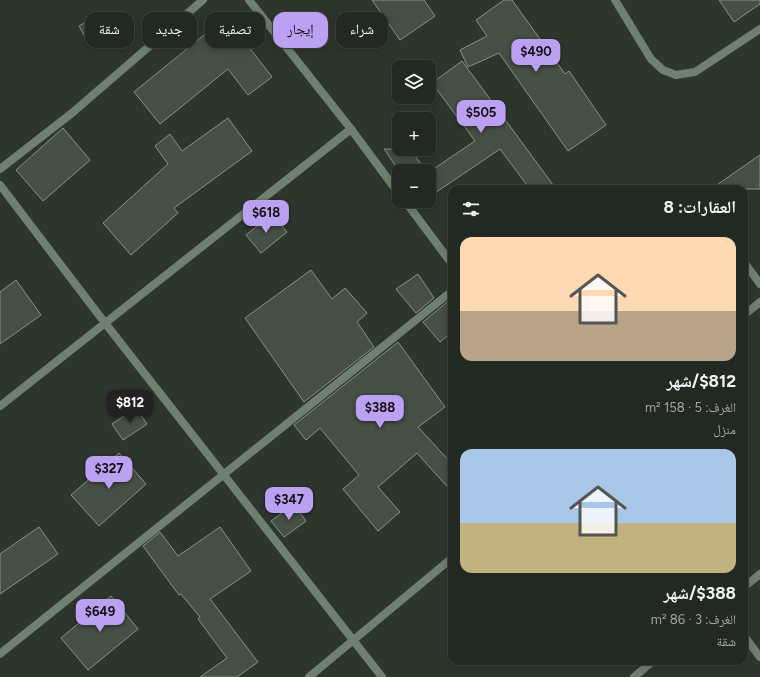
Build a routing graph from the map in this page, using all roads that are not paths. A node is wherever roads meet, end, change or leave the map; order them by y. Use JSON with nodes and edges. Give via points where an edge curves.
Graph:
{"nodes":[{"id":1,"x":203,"y":0,"type":"edge"},
{"id":2,"x":249,"y":0,"type":"edge"},
{"id":3,"x":615,"y":0,"type":"edge"},
{"id":4,"x":760,"y":30,"type":"edge"},
{"id":5,"x":351,"y":129,"type":"junction"},
{"id":6,"x":0,"y":169,"type":"edge"},
{"id":7,"x":0,"y":185,"type":"edge"},
{"id":8,"x":392,"y":185,"type":"edge"},
{"id":9,"x":409,"y":208,"type":"edge"},
{"id":10,"x":448,"y":259,"type":"edge"},
{"id":11,"x":748,"y":268,"type":"edge"},
{"id":12,"x":760,"y":284,"type":"edge"},
{"id":13,"x":448,"y":294,"type":"edge"},
{"id":14,"x":760,"y":302,"type":"edge"},
{"id":15,"x":748,"y":312,"type":"edge"},
{"id":16,"x":105,"y":323,"type":"junction"},
{"id":17,"x":0,"y":406,"type":"edge"},
{"id":18,"x":224,"y":475,"type":"junction"},
{"id":19,"x":448,"y":561,"type":"edge"},
{"id":20,"x":760,"y":574,"type":"edge"},
{"id":21,"x":748,"y":584,"type":"edge"},
{"id":22,"x":353,"y":641,"type":"junction"},
{"id":23,"x":748,"y":641,"type":"edge"},
{"id":24,"x":0,"y":654,"type":"edge"},
{"id":25,"x":760,"y":657,"type":"edge"},
{"id":26,"x":648,"y":665,"type":"edge"},
{"id":27,"x":310,"y":677,"type":"edge"},
{"id":28,"x":382,"y":677,"type":"edge"},
{"id":29,"x":634,"y":677,"type":"edge"}],
"edges":[{"from":1,"to":6,"type":"street","via":[[72,113]]},
{"from":2,"to":5,"type":"street"},
{"from":3,"to":4,"type":"street","via":[[651,59],[663,70],[676,75],[696,72]]},
{"from":5,"to":8,"type":"street"},
{"from":5,"to":16,"type":"street"},
{"from":7,"to":16,"type":"street"},
{"from":9,"to":10,"type":"street"},
{"from":11,"to":12,"type":"street"},
{"from":13,"to":18,"type":"street"},
{"from":14,"to":15,"type":"street"},
{"from":16,"to":17,"type":"street"},
{"from":16,"to":18,"type":"street"},
{"from":18,"to":22,"type":"street"},
{"from":18,"to":24,"type":"street"},
{"from":19,"to":22,"type":"street"},
{"from":20,"to":21,"type":"street"},
{"from":22,"to":27,"type":"street"},
{"from":22,"to":28,"type":"street"},
{"from":23,"to":25,"type":"street"},
{"from":26,"to":29,"type":"street"}]}
